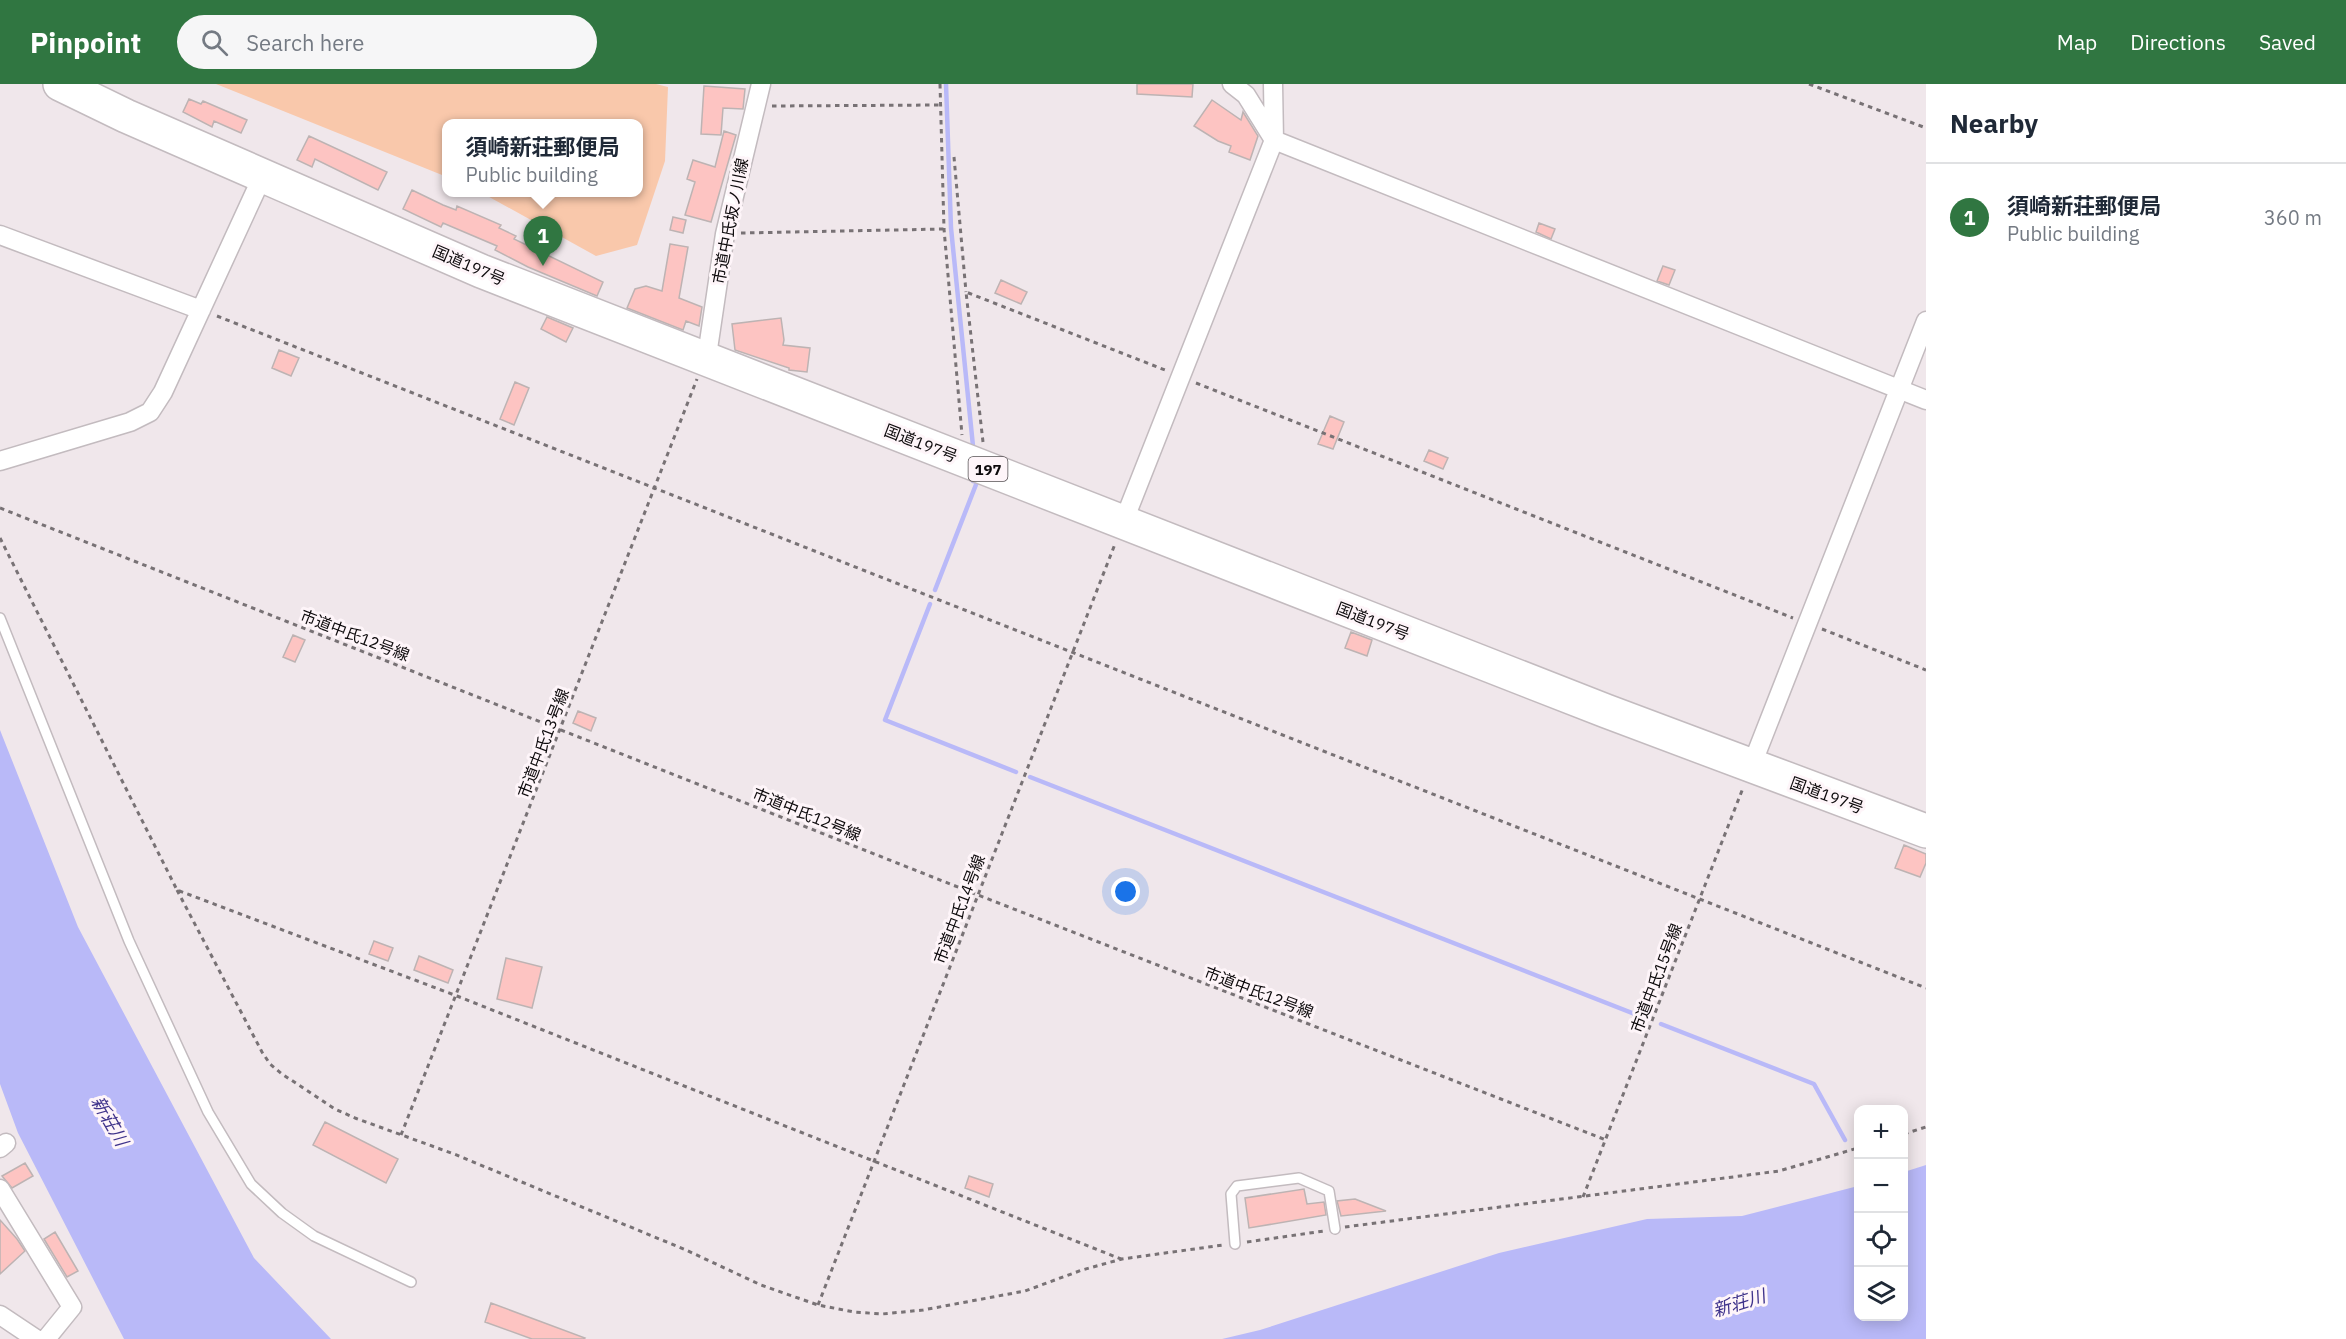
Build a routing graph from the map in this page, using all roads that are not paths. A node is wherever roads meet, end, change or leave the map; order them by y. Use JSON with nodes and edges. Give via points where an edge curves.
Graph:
{"nodes":[{"id":1,"x":60,"y":84,"type":"edge"},
{"id":2,"x":761,"y":84,"type":"edge"},
{"id":3,"x":1232,"y":84,"type":"edge"},
{"id":4,"x":1273,"y":84,"type":"edge"},
{"id":5,"x":1274,"y":140,"type":"junction"},
{"id":6,"x":263,"y":175,"type":"junction"},
{"id":7,"x":0,"y":235,"type":"edge"},
{"id":8,"x":201,"y":310,"type":"junction"},
{"id":9,"x":1926,"y":321,"type":"edge"},
{"id":10,"x":705,"y":360,"type":"junction"},
{"id":11,"x":1898,"y":389,"type":"junction"},
{"id":12,"x":1926,"y":400,"type":"edge"},
{"id":13,"x":0,"y":461,"type":"edge"},
{"id":14,"x":1123,"y":523,"type":"junction"},
{"id":15,"x":0,"y":618,"type":"edge"},
{"id":16,"x":1751,"y":767,"type":"junction"},
{"id":17,"x":1926,"y":831,"type":"edge"},
{"id":18,"x":0,"y":1189,"type":"edge"},
{"id":19,"x":1335,"y":1229,"type":"road end"},
{"id":20,"x":1235,"y":1244,"type":"road end"},
{"id":21,"x":411,"y":1282,"type":"dead end"},
{"id":22,"x":0,"y":1315,"type":"edge"},
{"id":23,"x":36,"y":1339,"type":"edge"},
{"id":24,"x":46,"y":1339,"type":"edge"}],
"edges":[{"from":1,"to":6,"type":"highway","name":"国道197号","number":"197","via":[[126,117]]},
{"from":2,"to":10,"type":"street","name":"市道中氏坂ノ川線","via":[[725,234]]},
{"from":3,"to":5,"type":"street","via":[[1246,95]]},
{"from":4,"to":5,"type":"street"},
{"from":5,"to":11,"type":"street"},
{"from":5,"to":14,"type":"street"},
{"from":6,"to":8,"type":"street"},
{"from":6,"to":10,"type":"highway","name":"国道197号","number":"197","via":[[481,271]]},
{"from":7,"to":8,"type":"street"},
{"from":8,"to":13,"type":"street","via":[[150,412],[130,422]]},
{"from":9,"to":11,"type":"street"},
{"from":10,"to":14,"type":"highway","name":"国道197号","number":"197"},
{"from":11,"to":12,"type":"street"},
{"from":11,"to":16,"type":"street"},
{"from":14,"to":16,"type":"highway","name":"国道197号","number":"197"},
{"from":15,"to":21,"type":"lane","via":[[129,941],[208,1112],[251,1184],[314,1236]]},
{"from":16,"to":17,"type":"highway","name":"国道197号","number":"197"},
{"from":18,"to":24,"type":"street","via":[[72,1307]]},
{"from":19,"to":20,"type":"lane","via":[[1329,1191],[1299,1179],[1237,1186],[1231,1194]]},
{"from":22,"to":23,"type":"street"}]}
